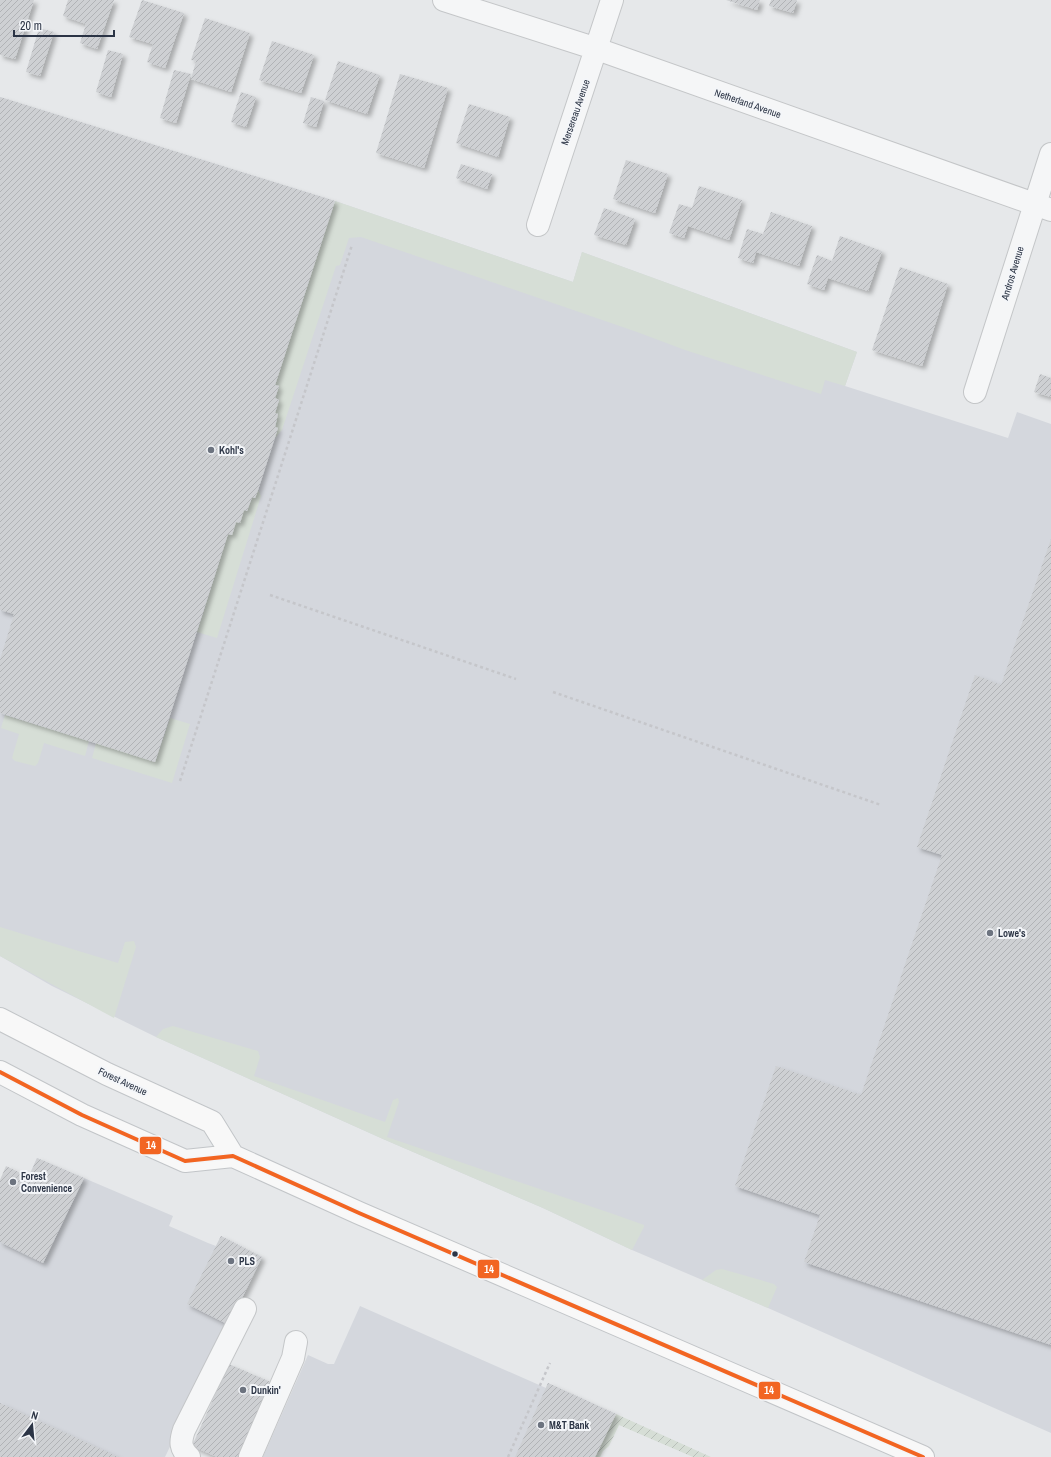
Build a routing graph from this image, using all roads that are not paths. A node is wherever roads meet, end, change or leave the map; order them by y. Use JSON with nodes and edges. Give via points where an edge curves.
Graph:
{"nodes":[{"id":1,"x":444,"y":0,"type":"edge"},
{"id":2,"x":612,"y":0,"type":"edge"},
{"id":3,"x":597,"y":49,"type":"junction"},
{"id":4,"x":1051,"y":154,"type":"edge"},
{"id":5,"x":1042,"y":207,"type":"edge"},
{"id":6,"x":538,"y":225,"type":"dead end"},
{"id":7,"x":975,"y":392,"type":"dead end"},
{"id":8,"x":0,"y":1019,"type":"edge"},
{"id":9,"x":0,"y":1072,"type":"edge"},
{"id":10,"x":232,"y":1156,"type":"junction"},
{"id":11,"x":245,"y":1309,"type":"dead end"},
{"id":12,"x":296,"y":1342,"type":"dead end"},
{"id":13,"x":189,"y":1457,"type":"edge"},
{"id":14,"x":250,"y":1457,"type":"edge"},
{"id":15,"x":923,"y":1457,"type":"edge"}],
"edges":[{"from":1,"to":3,"type":"street","name":"Netherland Avenue"},
{"from":2,"to":3,"type":"street","name":"Mersereau Avenue"},
{"from":3,"to":5,"type":"street","name":"Netherland Avenue"},
{"from":3,"to":6,"type":"street","name":"Mersereau Avenue"},
{"from":4,"to":5,"type":"street","name":"Andros Avenue"},
{"from":5,"to":7,"type":"street","name":"Andros Avenue"},
{"from":8,"to":10,"type":"main road","name":"Forest Avenue","via":[[106,1074],[212,1122]]},
{"from":9,"to":10,"type":"main road","via":[[82,1115],[185,1161]]},
{"from":10,"to":15,"type":"main road"},
{"from":11,"to":13,"type":"street","via":[[184,1430],[180,1443]]},
{"from":12,"to":14,"type":"street","via":[[293,1358]]}]}
